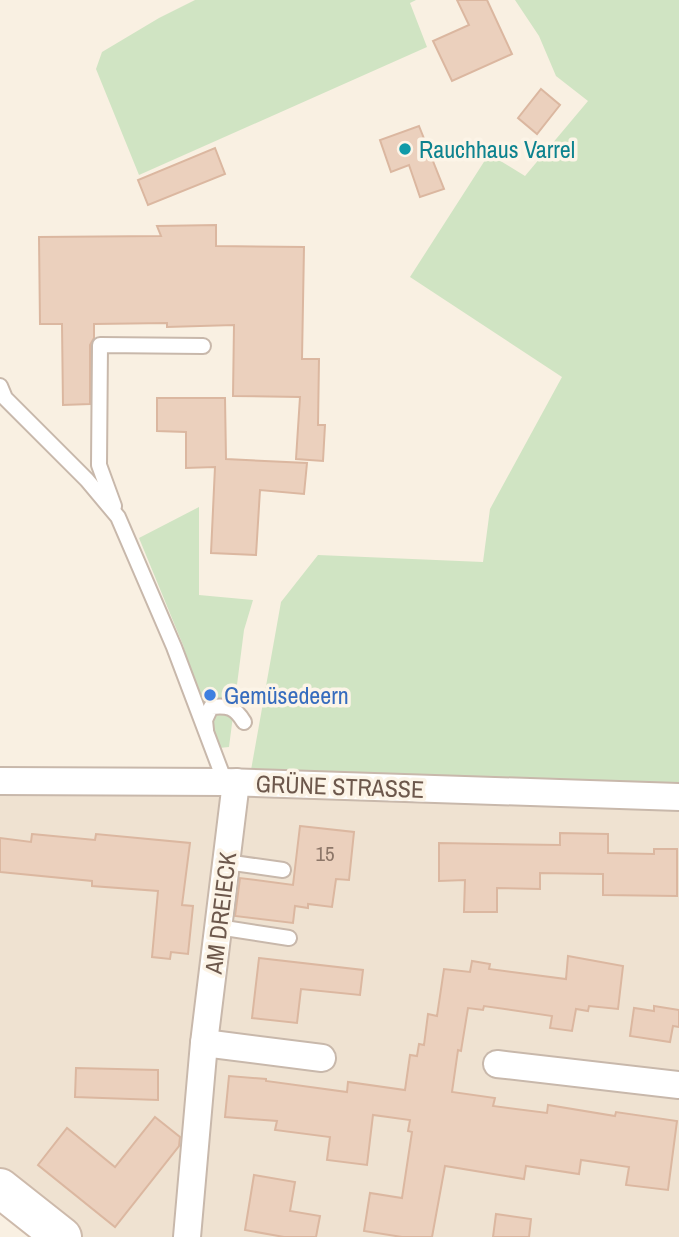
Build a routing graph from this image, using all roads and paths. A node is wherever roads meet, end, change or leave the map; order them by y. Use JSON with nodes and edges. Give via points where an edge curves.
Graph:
{"nodes":[{"id":1,"x":203,"y":346,"type":"dead end"},
{"id":2,"x":2,"y":394,"type":"edge"},
{"id":3,"x":118,"y":517,"type":"junction"},
{"id":4,"x":244,"y":722,"type":"dead end"},
{"id":5,"x":206,"y":732,"type":"junction"},
{"id":6,"x":0,"y":780,"type":"edge"},
{"id":7,"x":231,"y":782,"type":"junction"},
{"id":8,"x":679,"y":797,"type":"edge"},
{"id":9,"x":226,"y":862,"type":"junction"},
{"id":10,"x":283,"y":870,"type":"dead end"},
{"id":11,"x":218,"y":927,"type":"junction"},
{"id":12,"x":289,"y":938,"type":"dead end"},
{"id":13,"x":204,"y":1043,"type":"junction"},
{"id":14,"x":322,"y":1059,"type":"dead end"},
{"id":15,"x":497,"y":1064,"type":"dead end"},
{"id":16,"x":679,"y":1086,"type":"edge"},
{"id":17,"x":0,"y":1188,"type":"edge"},
{"id":18,"x":62,"y":1237,"type":"edge"},
{"id":19,"x":187,"y":1237,"type":"edge"}],
"edges":[{"from":1,"to":3,"type":"lane","via":[[100,345],[99,465]]},
{"from":2,"to":3,"type":"lane"},
{"from":3,"to":5,"type":"lane"},
{"from":4,"to":5,"type":"lane","via":[[226,705],[211,707]]},
{"from":5,"to":7,"type":"lane"},
{"from":6,"to":7,"type":"street","name":"GRÜNE STRASSE"},
{"from":7,"to":8,"type":"street","name":"GRÜNE STRASSE"},
{"from":7,"to":9,"type":"street","name":"AM DREIECK"},
{"from":9,"to":10,"type":"lane"},
{"from":9,"to":11,"type":"street","name":"AM DREIECK"},
{"from":11,"to":12,"type":"lane"},
{"from":11,"to":13,"type":"street","name":"AM DREIECK"},
{"from":13,"to":14,"type":"street"},
{"from":13,"to":19,"type":"street","name":"AM DREIECK"},
{"from":15,"to":16,"type":"street"},
{"from":17,"to":18,"type":"main road"}]}
